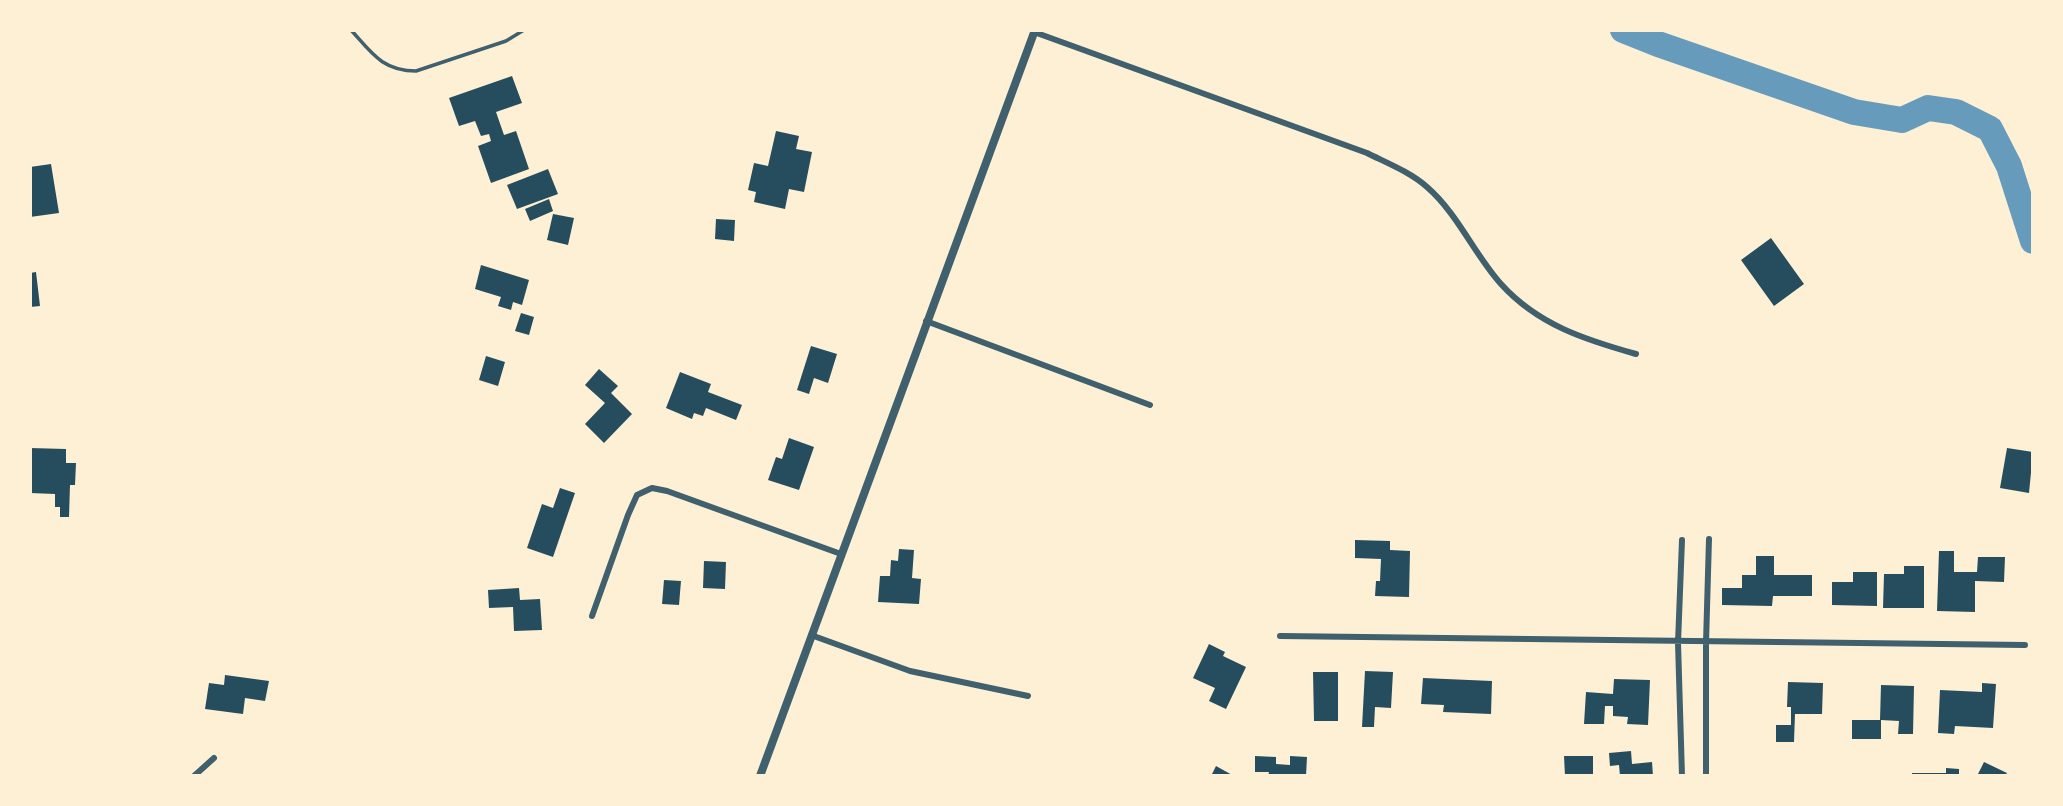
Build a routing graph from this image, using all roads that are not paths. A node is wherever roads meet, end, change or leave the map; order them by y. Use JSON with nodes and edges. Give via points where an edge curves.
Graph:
{"nodes":[{"id":1,"x":351,"y":30,"type":"edge"},
{"id":2,"x":524,"y":30,"type":"edge"},
{"id":3,"x":1035,"y":31,"type":"edge"},
{"id":4,"x":926,"y":321,"type":"junction"},
{"id":5,"x":1636,"y":354,"type":"dead end"},
{"id":6,"x":1150,"y":405,"type":"dead end"},
{"id":7,"x":1709,"y":539,"type":"dead end"},
{"id":8,"x":1682,"y":540,"type":"dead end"},
{"id":9,"x":841,"y":554,"type":"junction"},
{"id":10,"x":592,"y":616,"type":"dead end"},
{"id":11,"x":811,"y":635,"type":"junction"},
{"id":12,"x":1280,"y":636,"type":"dead end"},
{"id":13,"x":1678,"y":643,"type":"junction"},
{"id":14,"x":1706,"y":643,"type":"junction"},
{"id":15,"x":2025,"y":646,"type":"dead end"},
{"id":16,"x":1028,"y":696,"type":"dead end"},
{"id":17,"x":214,"y":758,"type":"dead end"},
{"id":18,"x":194,"y":776,"type":"edge"},
{"id":19,"x":760,"y":776,"type":"edge"},
{"id":20,"x":1682,"y":776,"type":"edge"},
{"id":21,"x":1706,"y":776,"type":"edge"}],
"edges":[{"from":1,"to":2,"type":"lane","via":[[378,61],[404,71],[506,41]]},
{"from":3,"to":4,"type":"street"},
{"from":3,"to":5,"type":"street","via":[[1367,153],[1405,172],[1442,203],[1501,284],[1521,303],[1584,340]]},
{"from":4,"to":6,"type":"street"},
{"from":4,"to":9,"type":"street"},
{"from":7,"to":14,"type":"street"},
{"from":8,"to":13,"type":"street"},
{"from":9,"to":10,"type":"street","via":[[652,488],[637,495]]},
{"from":9,"to":11,"type":"street"},
{"from":11,"to":16,"type":"street","via":[[910,671]]},
{"from":11,"to":19,"type":"street"},
{"from":12,"to":13,"type":"street"},
{"from":13,"to":14,"type":"street"},
{"from":13,"to":20,"type":"street"},
{"from":14,"to":15,"type":"street"},
{"from":14,"to":21,"type":"street"},
{"from":17,"to":18,"type":"street"}]}
